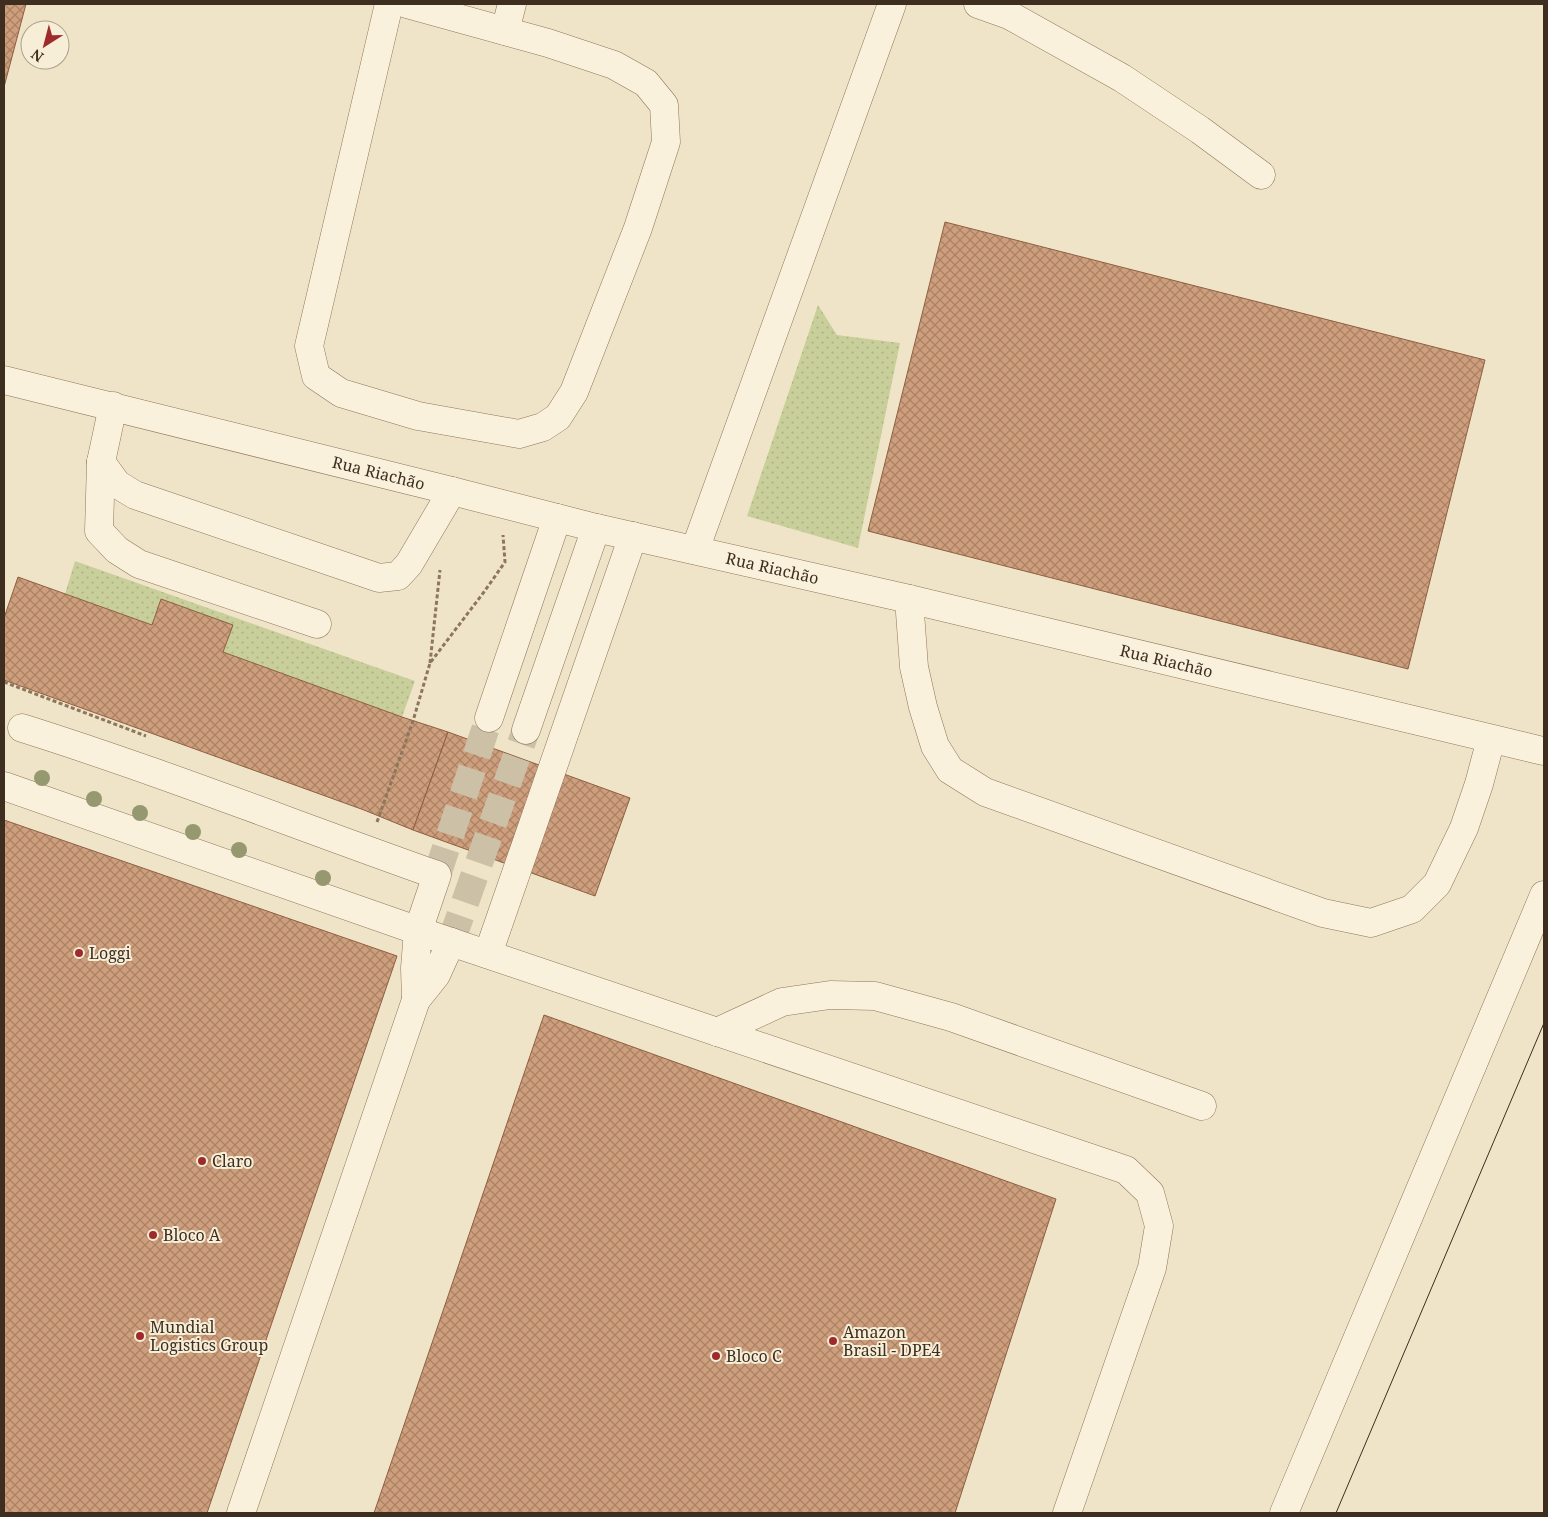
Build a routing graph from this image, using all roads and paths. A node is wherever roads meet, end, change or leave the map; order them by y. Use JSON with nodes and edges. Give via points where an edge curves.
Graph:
{"nodes":[{"id":1,"x":389,"y":4,"type":"edge"},
{"id":2,"x":407,"y":4,"type":"edge"},
{"id":3,"x":512,"y":4,"type":"edge"},
{"id":4,"x":892,"y":4,"type":"edge"},
{"id":5,"x":978,"y":4,"type":"edge"},
{"id":6,"x":505,"y":31,"type":"junction"},
{"id":7,"x":1261,"y":175,"type":"dead end"},
{"id":8,"x":4,"y":380,"type":"edge"},
{"id":9,"x":113,"y":406,"type":"junction"},
{"id":10,"x":101,"y":462,"type":"junction"},
{"id":11,"x":452,"y":491,"type":"junction"},
{"id":12,"x":557,"y":518,"type":"junction"},
{"id":13,"x":501,"y":527,"type":"dead end"},
{"id":14,"x":596,"y":528,"type":"junction"},
{"id":15,"x":633,"y":536,"type":"junction"},
{"id":16,"x":695,"y":550,"type":"junction"},
{"id":17,"x":440,"y":563,"type":"dead end"},
{"id":18,"x":909,"y":599,"type":"junction"},
{"id":19,"x":318,"y":624,"type":"dead end"},
{"id":20,"x":430,"y":664,"type":"junction"},
{"id":21,"x":4,"y":682,"type":"edge"},
{"id":22,"x":489,"y":718,"type":"tunnel mouth"},
{"id":23,"x":22,"y":728,"type":"dead end"},
{"id":24,"x":526,"y":730,"type":"tunnel mouth"},
{"id":25,"x":153,"y":739,"type":"dead end"},
{"id":26,"x":1491,"y":739,"type":"junction"},
{"id":27,"x":1543,"y":751,"type":"dead end"},
{"id":28,"x":4,"y":786,"type":"edge"},
{"id":29,"x":376,"y":824,"type":"dead end"},
{"id":30,"x":1544,"y":895,"type":"edge"},
{"id":31,"x":418,"y":931,"type":"junction"},
{"id":32,"x":451,"y":942,"type":"junction"},
{"id":33,"x":488,"y":954,"type":"junction"},
{"id":34,"x":416,"y":1000,"type":"junction"},
{"id":35,"x":717,"y":1032,"type":"junction"},
{"id":36,"x":1202,"y":1106,"type":"dead end"},
{"id":37,"x":241,"y":1513,"type":"edge"},
{"id":38,"x":1067,"y":1513,"type":"edge"},
{"id":39,"x":1284,"y":1513,"type":"edge"}],
"edges":[{"from":1,"to":6,"type":"street","via":[[308,346],[316,376],[341,393],[418,416],[519,434],[544,427],[558,417],[574,392],[638,228],[666,142],[664,105],[646,83],[614,65]]},
{"from":2,"to":6,"type":"street"},
{"from":3,"to":6,"type":"street"},
{"from":4,"to":16,"type":"street"},
{"from":5,"to":7,"type":"street","via":[[1009,15],[1122,78]]},
{"from":8,"to":9,"type":"street","name":"Rua Riachão"},
{"from":9,"to":10,"type":"street"},
{"from":9,"to":11,"type":"street","name":"Rua Riachão"},
{"from":10,"to":11,"type":"street","via":[[117,484],[135,495],[379,578],[398,576],[409,564]]},
{"from":10,"to":19,"type":"street","via":[[99,530],[117,550],[139,564]]},
{"from":11,"to":12,"type":"street","name":"Rua Riachão"},
{"from":12,"to":14,"type":"street","name":"Rua Riachão"},
{"from":12,"to":22,"type":"street"},
{"from":13,"to":20,"type":"path","via":[[505,562]]},
{"from":14,"to":15,"type":"street","name":"Rua Riachão"},
{"from":14,"to":24,"type":"street"},
{"from":15,"to":16,"type":"street","name":"Rua Riachão"},
{"from":15,"to":33,"type":"street"},
{"from":16,"to":18,"type":"street","name":"Rua Riachão"},
{"from":17,"to":20,"type":"path"},
{"from":18,"to":26,"type":"street","name":"Rua Riachão"},
{"from":18,"to":26,"type":"street","via":[[914,667],[923,707],[935,746],[950,770],[985,792],[1323,913],[1371,923],[1412,909],[1437,884],[1464,828]]},
{"from":20,"to":29,"type":"path"},
{"from":21,"to":25,"type":"path"},
{"from":23,"to":31,"type":"street","via":[[103,754],[437,875]]},
{"from":26,"to":27,"type":"street","name":"Rua Riachão"},
{"from":28,"to":31,"type":"street"},
{"from":30,"to":39,"type":"street"},
{"from":31,"to":32,"type":"street"},
{"from":31,"to":34,"type":"street"},
{"from":32,"to":33,"type":"street"},
{"from":32,"to":34,"type":"street","via":[[436,975]]},
{"from":33,"to":35,"type":"street"},
{"from":34,"to":37,"type":"street"},
{"from":35,"to":36,"type":"street","via":[[782,1002],[830,995],[875,996],[951,1017]]},
{"from":35,"to":38,"type":"street","via":[[1126,1170],[1150,1193],[1159,1226],[1152,1268]]}]}
